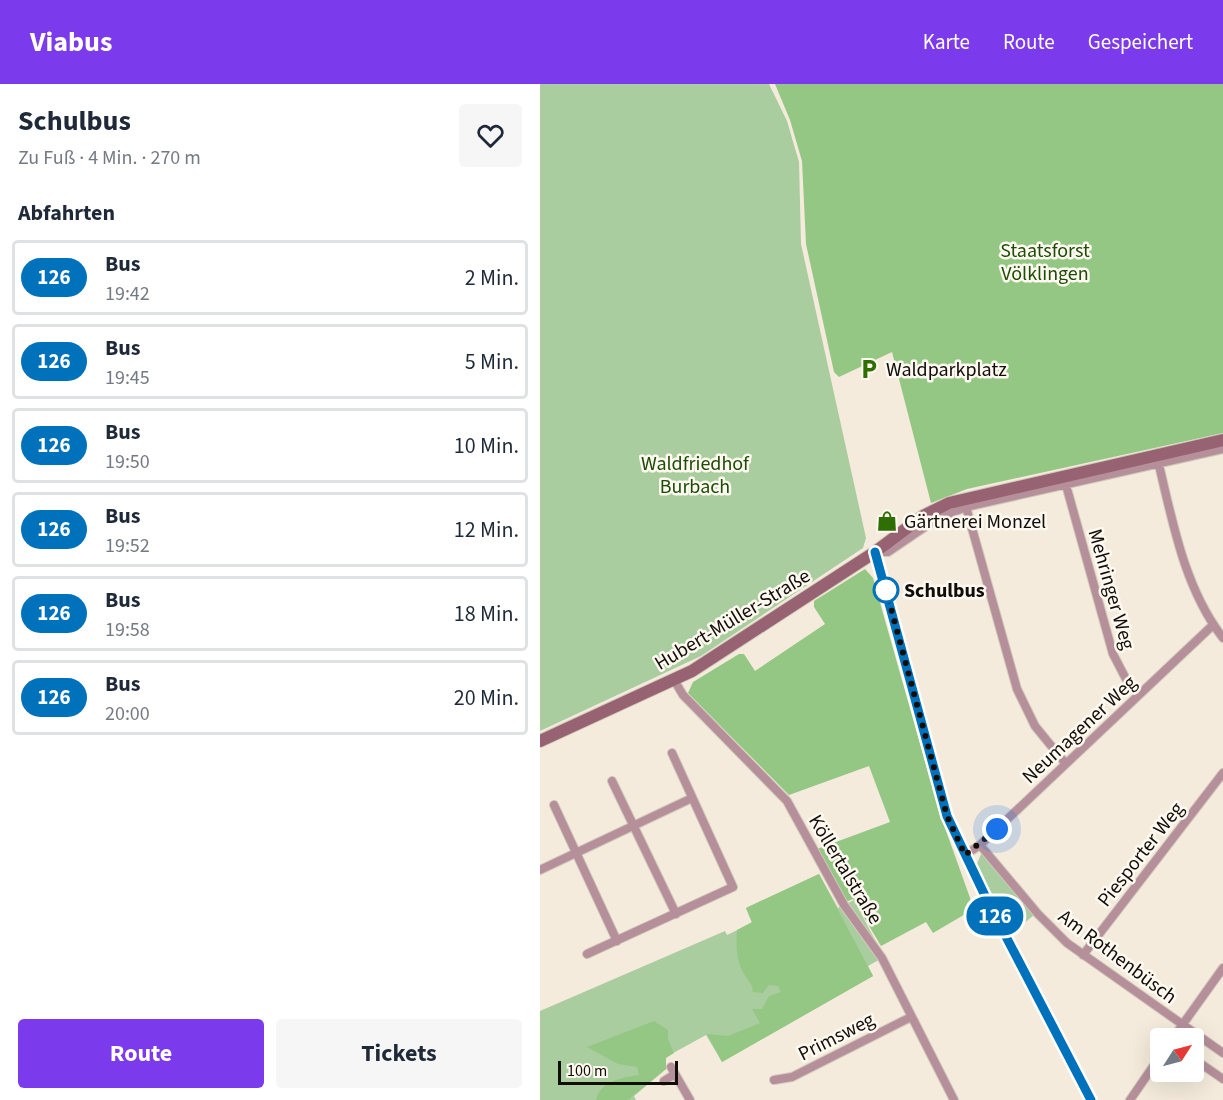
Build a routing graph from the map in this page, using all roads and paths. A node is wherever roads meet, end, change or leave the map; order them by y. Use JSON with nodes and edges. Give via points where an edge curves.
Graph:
{"nodes":[{"id":1,"x":1223,"y":440,"type":"edge"},
{"id":2,"x":1223,"y":449,"type":"edge"},
{"id":3,"x":1159,"y":465,"type":"junction"},
{"id":4,"x":1066,"y":485,"type":"junction"},
{"id":5,"x":966,"y":507,"type":"junction"},
{"id":6,"x":875,"y":552,"type":"junction"},
{"id":7,"x":1213,"y":625,"type":"junction"},
{"id":8,"x":1223,"y":638,"type":"edge"},
{"id":9,"x":674,"y":680,"type":"junction"},
{"id":10,"x":1140,"y":694,"type":"junction"},
{"id":11,"x":540,"y":741,"type":"edge"},
{"id":12,"x":672,"y":753,"type":"dead end"},
{"id":13,"x":1066,"y":764,"type":"junction"},
{"id":14,"x":1223,"y":774,"type":"edge"},
{"id":15,"x":612,"y":781,"type":"dead end"},
{"id":16,"x":693,"y":798,"type":"junction"},
{"id":17,"x":554,"y":805,"type":"dead end"},
{"id":18,"x":634,"y":826,"type":"junction"},
{"id":19,"x":980,"y":845,"type":"junction"},
{"id":20,"x":576,"y":853,"type":"junction"},
{"id":21,"x":965,"y":855,"type":"junction"},
{"id":22,"x":540,"y":870,"type":"edge"},
{"id":23,"x":676,"y":914,"type":"junction"},
{"id":24,"x":617,"y":941,"type":"junction"},
{"id":25,"x":588,"y":954,"type":"dead end"},
{"id":26,"x":1083,"y":956,"type":"junction"},
{"id":27,"x":1223,"y":968,"type":"edge"},
{"id":28,"x":910,"y":1017,"type":"junction"},
{"id":29,"x":1182,"y":1025,"type":"junction"},
{"id":30,"x":1180,"y":1028,"type":"edge"},
{"id":31,"x":1223,"y":1053,"type":"edge"},
{"id":32,"x":1204,"y":1066,"type":"edge"},
{"id":33,"x":1150,"y":1071,"type":"edge"},
{"id":34,"x":1223,"y":1079,"type":"edge"},
{"id":35,"x":774,"y":1080,"type":"dead end"},
{"id":36,"x":664,"y":1081,"type":"dead end"},
{"id":37,"x":690,"y":1100,"type":"edge"},
{"id":38,"x":954,"y":1100,"type":"edge"},
{"id":39,"x":1091,"y":1100,"type":"edge"},
{"id":40,"x":1130,"y":1100,"type":"edge"}],
"edges":[{"from":1,"to":6,"type":"main road","name":"Hubert-Müller-Straße","via":[[955,501],[923,516]]},
{"from":2,"to":3,"type":"street","name":"Hubert-Müller-Straße"},
{"from":3,"to":4,"type":"street","name":"Hubert-Müller-Straße"},
{"from":3,"to":7,"type":"street","via":[[1188,573]]},
{"from":4,"to":5,"type":"street","name":"Hubert-Müller-Straße"},
{"from":4,"to":10,"type":"street","name":"Mehringer Weg","via":[[1113,654],[1126,679]]},
{"from":5,"to":6,"type":"street","name":"Hubert-Müller-Straße","via":[[938,518],[888,552]]},
{"from":5,"to":13,"type":"street","via":[[1017,689],[1035,726]]},
{"from":6,"to":9,"type":"main road","name":"Hubert-Müller-Straße"},
{"from":6,"to":21,"type":"street","via":[[947,816]]},
{"from":7,"to":8,"type":"street"},
{"from":7,"to":10,"type":"street","name":"Neumagener Weg"},
{"from":9,"to":11,"type":"main road","name":"Hubert-Müller-Straße"},
{"from":9,"to":28,"type":"street","name":"Köllertalstraße","via":[[683,695],[787,801],[844,905],[882,958]]},
{"from":10,"to":13,"type":"street","name":"Neumagener Weg"},
{"from":12,"to":16,"type":"street"},
{"from":13,"to":19,"type":"street","name":"Neumagener Weg"},
{"from":14,"to":26,"type":"street","name":"Piesporter Weg"},
{"from":15,"to":18,"type":"street"},
{"from":16,"to":18,"type":"street"},
{"from":16,"to":23,"type":"street","via":[[733,887]]},
{"from":17,"to":20,"type":"street"},
{"from":18,"to":20,"type":"street"},
{"from":18,"to":23,"type":"street"},
{"from":19,"to":21,"type":"street","name":"Neumagener Weg"},
{"from":19,"to":26,"type":"street","name":"Am Rothenbüsch","via":[[1050,927]]},
{"from":20,"to":22,"type":"street"},
{"from":20,"to":24,"type":"street"},
{"from":21,"to":39,"type":"street"},
{"from":23,"to":24,"type":"street"},
{"from":24,"to":25,"type":"street"},
{"from":26,"to":29,"type":"street","name":"Am Rothenbüsch"},
{"from":27,"to":29,"type":"street"},
{"from":28,"to":35,"type":"street","name":"Primsweg","via":[[792,1077]]},
{"from":28,"to":38,"type":"street","name":"Köllertalstraße"},
{"from":29,"to":30,"type":"street"},
{"from":29,"to":31,"type":"street","name":"Am Rothenbüsch"},
{"from":32,"to":34,"type":"street"},
{"from":33,"to":40,"type":"street"},
{"from":36,"to":37,"type":"street","via":[[673,1071]]}]}
